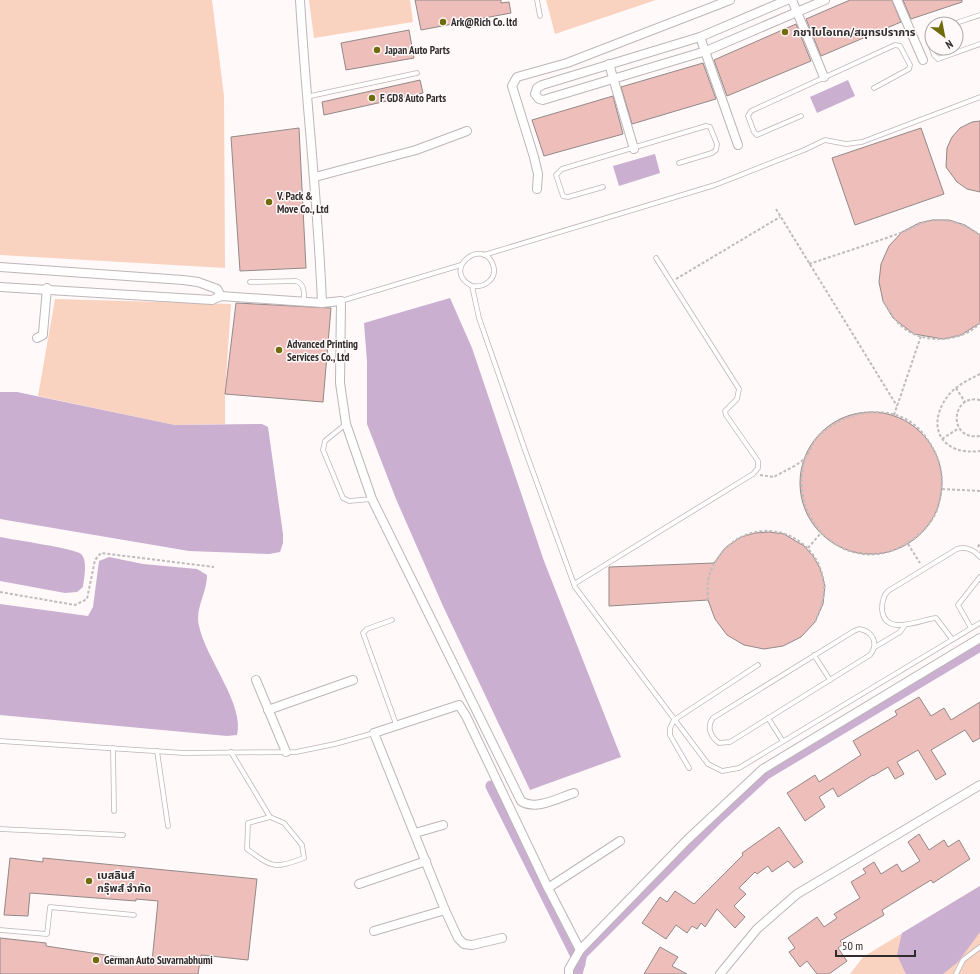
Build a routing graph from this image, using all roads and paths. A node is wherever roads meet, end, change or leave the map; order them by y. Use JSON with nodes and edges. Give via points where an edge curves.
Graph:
{"nodes":[{"id":1,"x":300,"y":0,"type":"edge"},
{"id":2,"x":537,"y":0,"type":"edge"},
{"id":3,"x":730,"y":0,"type":"edge"},
{"id":4,"x":787,"y":0,"type":"edge"},
{"id":5,"x":792,"y":0,"type":"edge"},
{"id":6,"x":825,"y":0,"type":"edge"},
{"id":7,"x":897,"y":0,"type":"edge"},
{"id":8,"x":797,"y":12,"type":"junction"},
{"id":9,"x":980,"y":15,"type":"edge"},
{"id":10,"x":540,"y":16,"type":"dead end"},
{"id":11,"x":964,"y":20,"type":"edge"},
{"id":12,"x":700,"y":37,"type":"junction"},
{"id":13,"x":980,"y":44,"type":"edge"},
{"id":14,"x":964,"y":50,"type":"edge"},
{"id":15,"x":706,"y":51,"type":"junction"},
{"id":16,"x":935,"y":56,"type":"edge"},
{"id":17,"x":946,"y":56,"type":"edge"},
{"id":18,"x":923,"y":60,"type":"dead end"},
{"id":19,"x":609,"y":64,"type":"junction"},
{"id":20,"x":417,"y":73,"type":"dead end"},
{"id":21,"x":824,"y":77,"type":"junction"},
{"id":22,"x":614,"y":80,"type":"junction"},
{"id":23,"x":874,"y":88,"type":"dead end"},
{"id":24,"x":306,"y":97,"type":"junction"},
{"id":25,"x":980,"y":97,"type":"edge"},
{"id":26,"x":801,"y":116,"type":"dead end"},
{"id":27,"x":468,"y":131,"type":"dead end"},
{"id":28,"x":738,"y":144,"type":"dead end"},
{"id":29,"x":634,"y":149,"type":"junction"},
{"id":30,"x":679,"y":164,"type":"dead end"},
{"id":31,"x":315,"y":177,"type":"junction"},
{"id":32,"x":604,"y":187,"type":"dead end"},
{"id":33,"x":537,"y":189,"type":"dead end"},
{"id":34,"x":776,"y":209,"type":"dead end"},
{"id":35,"x":780,"y":217,"type":"junction"},
{"id":36,"x":980,"y":235,"type":"edge"},
{"id":37,"x":484,"y":255,"type":"junction"},
{"id":38,"x":656,"y":258,"type":"dead end"},
{"id":39,"x":809,"y":264,"type":"junction"},
{"id":40,"x":461,"y":265,"type":"junction"},
{"id":41,"x":0,"y":267,"type":"edge"},
{"id":42,"x":250,"y":282,"type":"dead end"},
{"id":43,"x":671,"y":282,"type":"junction"},
{"id":44,"x":472,"y":286,"type":"junction"},
{"id":45,"x":0,"y":287,"type":"edge"},
{"id":46,"x":47,"y":288,"type":"junction"},
{"id":47,"x":221,"y":296,"type":"junction"},
{"id":48,"x":341,"y":301,"type":"junction"},
{"id":49,"x":883,"y":301,"type":"dead end"},
{"id":50,"x":304,"y":302,"type":"junction"},
{"id":51,"x":322,"y":303,"type":"junction"},
{"id":52,"x":980,"y":323,"type":"edge"},
{"id":53,"x":921,"y":336,"type":"junction"},
{"id":54,"x":37,"y":338,"type":"dead end"},
{"id":55,"x":980,"y":374,"type":"edge"},
{"id":56,"x":956,"y":388,"type":"junction"},
{"id":57,"x":980,"y":400,"type":"edge"},
{"id":58,"x":965,"y":402,"type":"junction"},
{"id":59,"x":897,"y":406,"type":"junction"},
{"id":60,"x":894,"y":415,"type":"junction"},
{"id":61,"x":346,"y":424,"type":"junction"},
{"id":62,"x":959,"y":428,"type":"junction"},
{"id":63,"x":980,"y":436,"type":"edge"},
{"id":64,"x":942,"y":439,"type":"junction"},
{"id":65,"x":980,"y":451,"type":"edge"},
{"id":66,"x":805,"y":458,"type":"junction"},
{"id":67,"x":753,"y":474,"type":"junction"},
{"id":68,"x":942,"y":489,"type":"junction"},
{"id":69,"x":980,"y":491,"type":"edge"},
{"id":70,"x":372,"y":499,"type":"junction"},
{"id":71,"x":821,"y":534,"type":"junction"},
{"id":72,"x":908,"y":544,"type":"junction"},
{"id":73,"x":808,"y":548,"type":"junction"},
{"id":74,"x":980,"y":557,"type":"edge"},
{"id":75,"x":214,"y":567,"type":"dead end"},
{"id":76,"x":923,"y":570,"type":"junction"},
{"id":77,"x":980,"y":577,"type":"edge"},
{"id":78,"x":574,"y":584,"type":"junction"},
{"id":79,"x":0,"y":592,"type":"edge"},
{"id":80,"x":708,"y":600,"type":"dead end"},
{"id":81,"x":392,"y":620,"type":"dead end"},
{"id":82,"x":815,"y":622,"type":"dead end"},
{"id":83,"x":980,"y":623,"type":"edge"},
{"id":84,"x":906,"y":625,"type":"junction"},
{"id":85,"x":970,"y":628,"type":"junction"},
{"id":86,"x":980,"y":638,"type":"edge"},
{"id":87,"x":952,"y":639,"type":"junction"},
{"id":88,"x":875,"y":647,"type":"junction"},
{"id":89,"x":814,"y":655,"type":"junction"},
{"id":90,"x":758,"y":665,"type":"dead end"},
{"id":91,"x":256,"y":680,"type":"dead end"},
{"id":92,"x":353,"y":680,"type":"dead end"},
{"id":93,"x":830,"y":680,"type":"junction"},
{"id":94,"x":268,"y":710,"type":"junction"},
{"id":95,"x":768,"y":718,"type":"junction"},
{"id":96,"x":674,"y":720,"type":"junction"},
{"id":97,"x":396,"y":724,"type":"junction"},
{"id":98,"x":374,"y":733,"type":"junction"},
{"id":99,"x":782,"y":740,"type":"junction"},
{"id":100,"x":0,"y":741,"type":"edge"},
{"id":101,"x":113,"y":748,"type":"junction"},
{"id":102,"x":157,"y":751,"type":"junction"},
{"id":103,"x":232,"y":752,"type":"junction"},
{"id":104,"x":286,"y":752,"type":"junction"},
{"id":105,"x":689,"y":768,"type":"dead end"},
{"id":106,"x":980,"y":785,"type":"edge"},
{"id":107,"x":574,"y":793,"type":"dead end"},
{"id":108,"x":114,"y":811,"type":"dead end"},
{"id":109,"x":270,"y":817,"type":"junction"},
{"id":110,"x":443,"y":825,"type":"dead end"},
{"id":111,"x":168,"y":826,"type":"dead end"},
{"id":112,"x":0,"y":829,"type":"edge"},
{"id":113,"x":415,"y":833,"type":"junction"},
{"id":114,"x":124,"y":835,"type":"dead end"},
{"id":115,"x":620,"y":841,"type":"dead end"},
{"id":116,"x":426,"y":861,"type":"junction"},
{"id":117,"x":359,"y":884,"type":"dead end"},
{"id":118,"x":548,"y":888,"type":"junction"},
{"id":119,"x":445,"y":910,"type":"junction"},
{"id":120,"x":134,"y":915,"type":"dead end"},
{"id":121,"x":0,"y":930,"type":"edge"},
{"id":122,"x":374,"y":931,"type":"dead end"},
{"id":123,"x":502,"y":938,"type":"dead end"},
{"id":124,"x":980,"y":947,"type":"edge"},
{"id":125,"x":579,"y":952,"type":"junction"},
{"id":126,"x":569,"y":972,"type":"edge"},
{"id":127,"x":720,"y":974,"type":"edge"},
{"id":128,"x":956,"y":974,"type":"edge"}],
"edges":[{"from":1,"to":24,"type":"street"},
{"from":2,"to":10,"type":"lane"},
{"from":3,"to":33,"type":"street","via":[[567,63],[514,80],[512,86],[538,174]]},
{"from":4,"to":12,"type":"street"},
{"from":5,"to":8,"type":"street"},
{"from":6,"to":8,"type":"street"},
{"from":7,"to":18,"type":"street"},
{"from":8,"to":15,"type":"street"},
{"from":8,"to":21,"type":"street"},
{"from":9,"to":11,"type":"lane"},
{"from":12,"to":15,"type":"street"},
{"from":12,"to":19,"type":"street"},
{"from":13,"to":14,"type":"lane"},
{"from":15,"to":22,"type":"street"},
{"from":15,"to":28,"type":"street"},
{"from":16,"to":17,"type":"lane","via":[[938,59]]},
{"from":19,"to":22,"type":"street"},
{"from":19,"to":22,"type":"street","via":[[539,86],[535,94],[543,100]]},
{"from":20,"to":24,"type":"lane"},
{"from":21,"to":23,"type":"lane","via":[[895,45],[900,46],[910,65],[909,69]]},
{"from":21,"to":26,"type":"lane","via":[[751,111],[748,116],[757,135]]},
{"from":22,"to":29,"type":"street"},
{"from":24,"to":31,"type":"street"},
{"from":25,"to":37,"type":"lane","via":[[862,142],[846,144],[825,140],[715,185]]},
{"from":27,"to":31,"type":"street","via":[[416,150]]},
{"from":29,"to":30,"type":"lane","via":[[706,126],[710,127],[717,144],[716,150]]},
{"from":29,"to":32,"type":"lane","via":[[562,169],[556,175],[564,196]]},
{"from":31,"to":51,"type":"street"},
{"from":34,"to":35,"type":"path"},
{"from":35,"to":39,"type":"path"},
{"from":35,"to":43,"type":"path"},
{"from":36,"to":39,"type":"path","via":[[965,225],[950,220],[933,220]]},
{"from":37,"to":40,"type":"lane","via":[[473,254]]},
{"from":37,"to":44,"type":"lane","via":[[492,263],[494,274],[488,284]]},
{"from":38,"to":43,"type":"lane"},
{"from":39,"to":59,"type":"path"},
{"from":40,"to":44,"type":"lane","via":[[463,280]]},
{"from":40,"to":48,"type":"lane"},
{"from":41,"to":47,"type":"street","via":[[183,280],[217,289]]},
{"from":42,"to":50,"type":"lane","via":[[302,283]]},
{"from":43,"to":67,"type":"lane","via":[[740,388],[737,399],[725,410],[758,461],[758,468]]},
{"from":44,"to":78,"type":"lane","via":[[479,318]]},
{"from":45,"to":46,"type":"street"},
{"from":46,"to":47,"type":"street","via":[[212,300]]},
{"from":46,"to":54,"type":"street","via":[[43,335]]},
{"from":47,"to":50,"type":"street"},
{"from":48,"to":51,"type":"street"},
{"from":48,"to":61,"type":"street","via":[[340,383]]},
{"from":49,"to":53,"type":"path","via":[[893,318],[914,334]]},
{"from":50,"to":51,"type":"street"},
{"from":52,"to":53,"type":"path","via":[[955,337],[943,339]]},
{"from":53,"to":59,"type":"path"},
{"from":55,"to":56,"type":"path"},
{"from":56,"to":58,"type":"path"},
{"from":56,"to":64,"type":"path","via":[[946,397],[938,416],[937,426]]},
{"from":57,"to":58,"type":"path"},
{"from":58,"to":62,"type":"path","via":[[956,417]]},
{"from":59,"to":60,"type":"path"},
{"from":60,"to":66,"type":"path","via":[[879,411],[857,414],[836,422],[818,437]]},
{"from":60,"to":68,"type":"path","via":[[920,429],[933,447],[942,467]]},
{"from":61,"to":70,"type":"street"},
{"from":61,"to":70,"type":"lane","via":[[325,441],[323,450],[343,498],[349,501]]},
{"from":62,"to":63,"type":"path","via":[[969,436]]},
{"from":62,"to":64,"type":"path"},
{"from":64,"to":65,"type":"path","via":[[956,449]]},
{"from":66,"to":67,"type":"path","via":[[774,477]]},
{"from":66,"to":71,"type":"path","via":[[801,476],[801,495],[804,507]]},
{"from":67,"to":78,"type":"lane"},
{"from":68,"to":69,"type":"path"},
{"from":68,"to":72,"type":"path","via":[[933,517],[925,529]]},
{"from":70,"to":107,"type":"street","via":[[521,802],[535,806]]},
{"from":71,"to":72,"type":"path","via":[[836,545],[860,553],[885,553]]},
{"from":71,"to":73,"type":"path"},
{"from":72,"to":76,"type":"path"},
{"from":73,"to":80,"type":"path","via":[[797,538],[779,531],[759,530],[741,537],[725,548],[714,563],[708,581]]},
{"from":73,"to":82,"type":"path","via":[[820,568],[824,586],[823,604]]},
{"from":74,"to":76,"type":"lane","via":[[971,549],[960,548]]},
{"from":75,"to":79,"type":"path","via":[[101,554],[94,560],[87,599],[81,603],[75,605]]},
{"from":76,"to":84,"type":"lane","via":[[888,591],[883,599],[882,609],[886,618],[892,623]]},
{"from":77,"to":85,"type":"lane","via":[[958,605]]},
{"from":78,"to":96,"type":"lane"},
{"from":81,"to":97,"type":"lane","via":[[367,629],[363,633]]},
{"from":83,"to":85,"type":"lane"},
{"from":84,"to":87,"type":"lane","via":[[936,618]]},
{"from":84,"to":88,"type":"lane","via":[[900,632]]},
{"from":85,"to":87,"type":"lane"},
{"from":86,"to":125,"type":"street","via":[[763,769],[687,840]]},
{"from":87,"to":99,"type":"lane"},
{"from":88,"to":89,"type":"lane","via":[[872,636],[859,629]]},
{"from":88,"to":93,"type":"lane","via":[[870,655]]},
{"from":89,"to":93,"type":"lane"},
{"from":89,"to":95,"type":"lane","via":[[713,718],[710,722],[710,732],[715,740],[724,744]]},
{"from":90,"to":96,"type":"lane"},
{"from":91,"to":94,"type":"street"},
{"from":92,"to":94,"type":"street"},
{"from":93,"to":95,"type":"lane"},
{"from":94,"to":104,"type":"street"},
{"from":95,"to":99,"type":"lane"},
{"from":96,"to":99,"type":"lane","via":[[704,761],[722,771],[739,768]]},
{"from":96,"to":105,"type":"lane","via":[[670,735]]},
{"from":97,"to":98,"type":"street"},
{"from":97,"to":118,"type":"street","via":[[459,706]]},
{"from":98,"to":104,"type":"lane","via":[[335,744]]},
{"from":98,"to":113,"type":"street"},
{"from":100,"to":101,"type":"lane"},
{"from":101,"to":102,"type":"lane"},
{"from":101,"to":108,"type":"lane"},
{"from":102,"to":103,"type":"lane"},
{"from":102,"to":111,"type":"lane"},
{"from":103,"to":104,"type":"lane"},
{"from":103,"to":109,"type":"lane"},
{"from":106,"to":127,"type":"street","via":[[797,894],[757,929]]},
{"from":109,"to":109,"type":"lane","via":[[284,823],[302,845],[304,858],[281,866],[270,865],[248,849],[248,823]]},
{"from":110,"to":113,"type":"street"},
{"from":112,"to":114,"type":"lane"},
{"from":113,"to":116,"type":"street"},
{"from":115,"to":118,"type":"street"},
{"from":116,"to":117,"type":"street"},
{"from":116,"to":119,"type":"street"},
{"from":118,"to":125,"type":"street"},
{"from":119,"to":122,"type":"street"},
{"from":119,"to":123,"type":"street","via":[[458,938],[464,944],[472,945]]},
{"from":120,"to":121,"type":"lane","via":[[50,908],[47,934]]},
{"from":124,"to":128,"type":"lane","via":[[964,960]]},
{"from":125,"to":126,"type":"street"}]}
